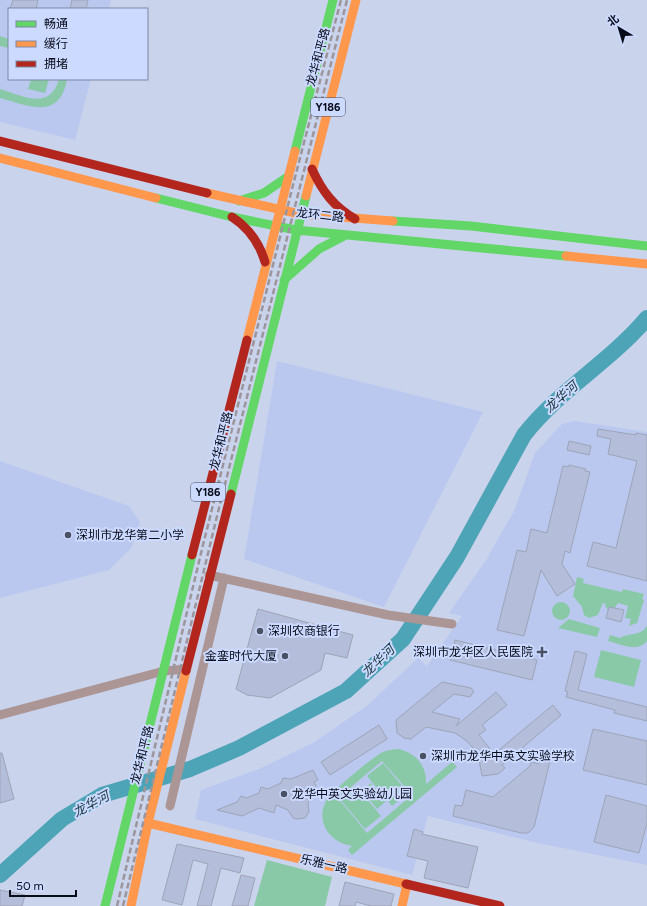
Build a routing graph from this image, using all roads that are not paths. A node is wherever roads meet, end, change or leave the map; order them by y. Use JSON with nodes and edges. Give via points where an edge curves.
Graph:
{"nodes":[{"id":1,"x":333,"y":0,"type":"edge"},
{"id":2,"x":356,"y":0,"type":"edge"},
{"id":3,"x":0,"y":141,"type":"edge"},
{"id":4,"x":0,"y":158,"type":"edge"},
{"id":5,"x":312,"y":169,"type":"junction"},
{"id":6,"x":286,"y":178,"type":"junction"},
{"id":7,"x":239,"y":201,"type":"junction"},
{"id":8,"x":278,"y":210,"type":"junction"},
{"id":9,"x":300,"y":214,"type":"junction"},
{"id":10,"x":232,"y":217,"type":"junction"},
{"id":11,"x":355,"y":218,"type":"junction"},
{"id":12,"x":274,"y":225,"type":"junction"},
{"id":13,"x":296,"y":230,"type":"junction"},
{"id":14,"x":344,"y":236,"type":"junction"},
{"id":15,"x":645,"y":245,"type":"edge"},
{"id":16,"x":265,"y":262,"type":"junction"},
{"id":17,"x":644,"y":263,"type":"edge"},
{"id":18,"x":284,"y":280,"type":"junction"},
{"id":19,"x":209,"y":575,"type":"junction"},
{"id":20,"x":224,"y":578,"type":"junction"},
{"id":21,"x":447,"y":624,"type":"dead end"},
{"id":22,"x":186,"y":669,"type":"junction"},
{"id":23,"x":164,"y":671,"type":"junction"},
{"id":24,"x":0,"y":715,"type":"edge"},
{"id":25,"x":170,"y":806,"type":"dead end"},
{"id":26,"x":148,"y":822,"type":"junction"},
{"id":27,"x":407,"y":884,"type":"junction"},
{"id":28,"x":106,"y":906,"type":"edge"},
{"id":29,"x":131,"y":906,"type":"edge"},
{"id":30,"x":402,"y":906,"type":"edge"},
{"id":31,"x":500,"y":906,"type":"edge"}],
"edges":[{"from":1,"to":6,"type":"main road","name":"龙华和平路","number":"Y186"},
{"from":2,"to":5,"type":"main road","name":"龙华和平路","number":"Y186"},
{"from":3,"to":7,"type":"main road","name":"龙环二路"},
{"from":4,"to":10,"type":"main road","name":"龙环二路"},
{"from":5,"to":9,"type":"main road","name":"龙华和平路","number":"Y186"},
{"from":5,"to":11,"type":"main road","via":[[326,198],[343,213]]},
{"from":6,"to":7,"type":"main road","via":[[259,197]]},
{"from":6,"to":8,"type":"main road","name":"龙华和平路","number":"Y186"},
{"from":7,"to":8,"type":"main road","name":"龙环二路"},
{"from":8,"to":9,"type":"main road","name":"龙环二路"},
{"from":8,"to":12,"type":"main road","name":"龙华和平路","number":"Y186"},
{"from":9,"to":11,"type":"main road","name":"龙环二路"},
{"from":9,"to":13,"type":"main road","name":"龙华和平路","number":"Y186"},
{"from":10,"to":12,"type":"main road","name":"龙环二路"},
{"from":10,"to":16,"type":"main road","via":[[248,228],[257,240]]},
{"from":11,"to":15,"type":"main road","name":"龙环二路","via":[[471,226]]},
{"from":12,"to":13,"type":"main road","name":"龙环二路"},
{"from":12,"to":16,"type":"main road","name":"龙华和平路","number":"Y186"},
{"from":13,"to":14,"type":"main road","name":"龙环二路"},
{"from":13,"to":18,"type":"main road","name":"龙华和平路","number":"Y186"},
{"from":14,"to":17,"type":"main road","name":"龙环二路"},
{"from":14,"to":18,"type":"main road","via":[[314,251]]},
{"from":16,"to":23,"type":"main road","name":"龙华和平路","number":"Y186"},
{"from":18,"to":19,"type":"main road","name":"龙华和平路","number":"Y186"},
{"from":19,"to":20,"type":"street"},
{"from":19,"to":22,"type":"main road","name":"龙华和平路","number":"Y186"},
{"from":20,"to":21,"type":"street","via":[[388,615]]},
{"from":20,"to":25,"type":"street"},
{"from":22,"to":23,"type":"street"},
{"from":22,"to":26,"type":"main road","name":"龙华和平路","number":"Y186"},
{"from":23,"to":24,"type":"street"},
{"from":23,"to":28,"type":"main road","name":"龙华和平路","number":"Y186","via":[[140,759]]},
{"from":26,"to":27,"type":"main road","name":"乐雅一路"},
{"from":26,"to":29,"type":"main road","name":"龙华和平路","number":"Y186"},
{"from":27,"to":30,"type":"main road"},
{"from":27,"to":31,"type":"main road","name":"乐雅一路"}]}
